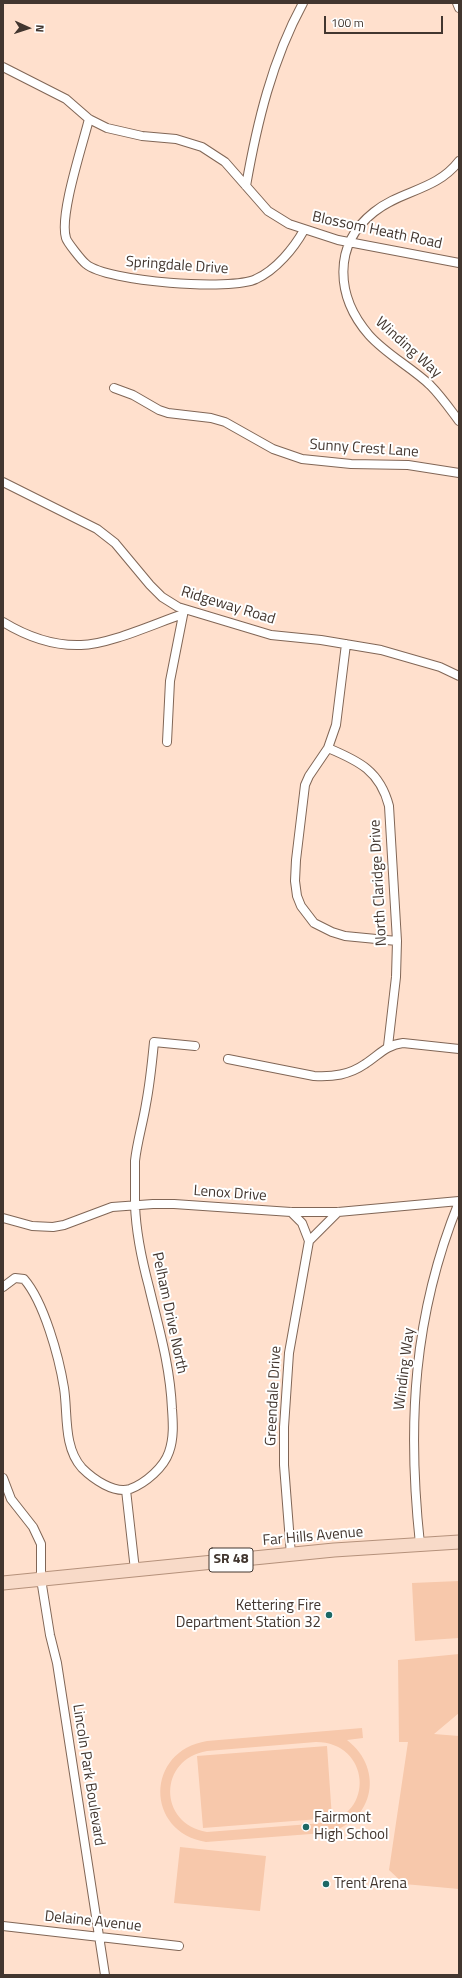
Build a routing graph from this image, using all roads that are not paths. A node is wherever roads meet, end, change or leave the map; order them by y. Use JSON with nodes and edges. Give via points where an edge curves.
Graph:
{"nodes":[{"id":1,"x":304,"y":3,"type":"edge"},
{"id":2,"x":457,"y":3,"type":"edge"},
{"id":3,"x":459,"y":8,"type":"edge"},
{"id":4,"x":3,"y":67,"type":"edge"},
{"id":5,"x":89,"y":119,"type":"junction"},
{"id":6,"x":459,"y":161,"type":"edge"},
{"id":7,"x":246,"y":186,"type":"junction"},
{"id":8,"x":304,"y":230,"type":"junction"},
{"id":9,"x":349,"y":242,"type":"junction"},
{"id":10,"x":459,"y":263,"type":"edge"},
{"id":11,"x":114,"y":388,"type":"dead end"},
{"id":12,"x":459,"y":421,"type":"edge"},
{"id":13,"x":459,"y":473,"type":"edge"},
{"id":14,"x":3,"y":482,"type":"edge"},
{"id":15,"x":184,"y":611,"type":"junction"},
{"id":16,"x":3,"y":622,"type":"edge"},
{"id":17,"x":346,"y":644,"type":"junction"},
{"id":18,"x":459,"y":676,"type":"edge"},
{"id":19,"x":167,"y":742,"type":"dead end"},
{"id":20,"x":328,"y":748,"type":"junction"},
{"id":21,"x":397,"y":941,"type":"junction"},
{"id":22,"x":195,"y":1046,"type":"dead end"},
{"id":23,"x":388,"y":1046,"type":"junction"},
{"id":24,"x":459,"y":1049,"type":"edge"},
{"id":25,"x":228,"y":1059,"type":"dead end"},
{"id":26,"x":459,"y":1201,"type":"edge"},
{"id":27,"x":135,"y":1206,"type":"junction"},
{"id":28,"x":291,"y":1212,"type":"junction"},
{"id":29,"x":338,"y":1212,"type":"junction"},
{"id":30,"x":3,"y":1218,"type":"edge"},
{"id":31,"x":309,"y":1241,"type":"junction"},
{"id":32,"x":3,"y":1287,"type":"edge"},
{"id":33,"x":3,"y":1478,"type":"edge"},
{"id":34,"x":126,"y":1490,"type":"junction"},
{"id":35,"x":459,"y":1542,"type":"edge"},
{"id":36,"x":420,"y":1544,"type":"junction"},
{"id":37,"x":291,"y":1554,"type":"junction"},
{"id":38,"x":135,"y":1570,"type":"junction"},
{"id":39,"x":41,"y":1579,"type":"junction"},
{"id":40,"x":3,"y":1583,"type":"edge"},
{"id":41,"x":3,"y":1926,"type":"edge"},
{"id":42,"x":99,"y":1937,"type":"junction"},
{"id":43,"x":179,"y":1946,"type":"dead end"},
{"id":44,"x":105,"y":1975,"type":"edge"}],
"edges":[{"from":1,"to":7,"type":"street","via":[[285,42],[262,110]]},
{"from":2,"to":3,"type":"street"},
{"from":4,"to":5,"type":"street","name":"Blossom Heath Road","via":[[66,99]]},
{"from":5,"to":7,"type":"street","name":"Blossom Heath Road","via":[[120,132],[176,140],[202,147],[225,162]]},
{"from":5,"to":8,"type":"street","name":"Springdale Drive","via":[[66,210],[66,238],[87,265],[120,277],[211,285],[245,284],[258,279],[278,264],[298,242]]},
{"from":6,"to":9,"type":"street","name":"Winding Way","via":[[453,169],[434,183],[395,199],[375,211],[358,228]]},
{"from":7,"to":8,"type":"street","name":"Blossom Heath Road","via":[[268,211]]},
{"from":8,"to":9,"type":"street","name":"Blossom Heath Road"},
{"from":9,"to":10,"type":"street","name":"Blossom Heath Road"},
{"from":9,"to":12,"type":"street","name":"Winding Way","via":[[344,257],[344,285],[360,322],[380,346],[430,385]]},
{"from":11,"to":13,"type":"street","name":"Sunny Crest Lane","via":[[168,413],[225,422],[272,449],[302,459],[351,464],[408,465]]},
{"from":14,"to":15,"type":"street","name":"Ridgeway Road","via":[[98,529],[115,543],[162,597]]},
{"from":15,"to":16,"type":"street","via":[[121,636],[82,645],[37,638]]},
{"from":15,"to":17,"type":"street","name":"Ridgeway Road","via":[[271,635]]},
{"from":15,"to":19,"type":"street","via":[[170,681]]},
{"from":17,"to":18,"type":"street","name":"Ridgeway Road","via":[[413,658]]},
{"from":17,"to":20,"type":"street","via":[[336,725]]},
{"from":20,"to":21,"type":"street","name":"North Claridge Drive","via":[[362,765],[379,781],[386,795],[390,813]]},
{"from":20,"to":21,"type":"street","via":[[308,776],[305,785],[295,881],[297,896],[301,906],[320,927],[345,936]]},
{"from":21,"to":23,"type":"street","name":"North Claridge Drive","via":[[396,977]]},
{"from":22,"to":27,"type":"street","name":"Pelham Drive North","via":[[154,1042],[136,1161]]},
{"from":23,"to":24,"type":"street","via":[[403,1043]]},
{"from":23,"to":25,"type":"street","via":[[359,1068],[346,1074],[326,1077]]},
{"from":26,"to":29,"type":"street","name":"Lenox Drive"},
{"from":26,"to":36,"type":"street","name":"Winding Way","via":[[434,1275],[415,1381],[413,1464]]},
{"from":27,"to":28,"type":"street","name":"Lenox Drive","via":[[174,1204]]},
{"from":27,"to":30,"type":"street","name":"Lenox Drive","via":[[105,1209],[53,1227],[32,1226]]},
{"from":27,"to":34,"type":"street","name":"Pelham Drive North","via":[[142,1255],[169,1368],[173,1427],[172,1440],[165,1460],[148,1478]]},
{"from":28,"to":29,"type":"street","name":"Lenox Drive"},
{"from":28,"to":31,"type":"street","via":[[302,1223]]},
{"from":29,"to":31,"type":"street"},
{"from":31,"to":37,"type":"street","name":"Greendale Drive","via":[[295,1312],[286,1389],[284,1465]]},
{"from":32,"to":34,"type":"street","via":[[15,1278],[21,1277],[27,1282],[40,1307],[52,1337],[64,1389],[69,1442],[76,1459],[92,1476],[116,1489]]},
{"from":33,"to":39,"type":"street","name":"Lincoln Park Boulevard","via":[[11,1499],[38,1536],[41,1544]]},
{"from":34,"to":38,"type":"street"},
{"from":35,"to":36,"type":"main road","name":"Far Hills Avenue","number":"SR 48"},
{"from":36,"to":37,"type":"main road","name":"Far Hills Avenue","number":"SR 48"},
{"from":37,"to":38,"type":"main road","name":"Far Hills Avenue","number":"SR 48"},
{"from":38,"to":39,"type":"main road","name":"Far Hills Avenue","number":"SR 48"},
{"from":39,"to":40,"type":"main road","name":"Far Hills Avenue","number":"SR 48"},
{"from":39,"to":42,"type":"street","name":"Lincoln Park Boulevard"},
{"from":41,"to":42,"type":"street","name":"Delaine Avenue"},
{"from":42,"to":43,"type":"street","name":"Delaine Avenue"},
{"from":42,"to":44,"type":"street","name":"Lincoln Park Boulevard"}]}
